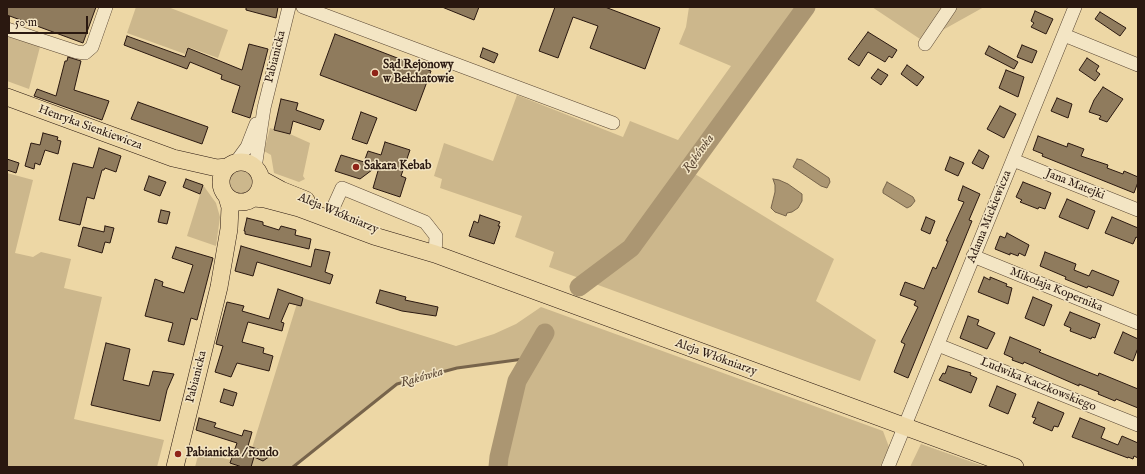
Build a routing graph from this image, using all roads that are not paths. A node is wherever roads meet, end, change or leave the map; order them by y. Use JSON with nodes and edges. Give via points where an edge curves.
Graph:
{"nodes":[{"id":1,"x":106,"y":7,"type":"edge"},
{"id":2,"x":289,"y":7,"type":"edge"},
{"id":3,"x":303,"y":7,"type":"edge"},
{"id":4,"x":950,"y":7,"type":"edge"},
{"id":5,"x":1075,"y":7,"type":"edge"},
{"id":6,"x":7,"y":29,"type":"edge"},
{"id":7,"x":1064,"y":35,"type":"junction"},
{"id":8,"x":925,"y":44,"type":"dead end"},
{"id":9,"x":1138,"y":66,"type":"edge"},
{"id":10,"x":7,"y":97,"type":"edge"},
{"id":11,"x":264,"y":108,"type":"junction"},
{"id":12,"x":613,"y":122,"type":"dead end"},
{"id":13,"x":173,"y":158,"type":"junction"},
{"id":14,"x":1013,"y":160,"type":"junction"},
{"id":15,"x":232,"y":164,"type":"junction"},
{"id":16,"x":258,"y":173,"type":"junction"},
{"id":17,"x":224,"y":192,"type":"junction"},
{"id":18,"x":251,"y":200,"type":"junction"},
{"id":19,"x":1138,"y":210,"type":"edge"},
{"id":20,"x":330,"y":215,"type":"junction"},
{"id":21,"x":435,"y":254,"type":"junction"},
{"id":22,"x":973,"y":256,"type":"junction"},
{"id":23,"x":219,"y":287,"type":"junction"},
{"id":24,"x":1138,"y":323,"type":"edge"},
{"id":25,"x":938,"y":345,"type":"junction"},
{"id":26,"x":1138,"y":425,"type":"edge"},
{"id":27,"x":905,"y":427,"type":"junction"},
{"id":28,"x":175,"y":467,"type":"edge"},
{"id":29,"x":888,"y":467,"type":"edge"},
{"id":30,"x":1016,"y":467,"type":"edge"}],
"edges":[{"from":1,"to":6,"type":"street","via":[[92,47],[85,53]]},
{"from":2,"to":11,"type":"street","name":"Pabianicka"},
{"from":3,"to":12,"type":"street"},
{"from":4,"to":8,"type":"street"},
{"from":5,"to":7,"type":"street","name":"Adama Mickiewicza"},
{"from":7,"to":9,"type":"street"},
{"from":7,"to":14,"type":"street","name":"Adama Mickiewicza"},
{"from":10,"to":13,"type":"main road","name":"Henryka Sienkiewicza"},
{"from":11,"to":15,"type":"street","name":"Pabianicka","via":[[247,147]]},
{"from":11,"to":16,"type":"street","name":"Pabianicka"},
{"from":13,"to":15,"type":"main road","name":"Henryka Sienkiewicza","via":[[217,168]]},
{"from":13,"to":17,"type":"main road","name":"Henryka Sienkiewicza","via":[[214,180]]},
{"from":14,"to":19,"type":"street","name":"Jana Matejki"},
{"from":14,"to":22,"type":"street","name":"Adama Mickiewicza"},
{"from":15,"to":16,"type":"main road","via":[[244,162]]},
{"from":15,"to":17,"type":"main road","via":[[222,174]]},
{"from":16,"to":18,"type":"main road","via":[[259,192]]},
{"from":16,"to":20,"type":"main road","name":"Aleja Włókniarzy","via":[[281,190]]},
{"from":17,"to":18,"type":"main road","via":[[240,203]]},
{"from":17,"to":23,"type":"main road","name":"Pabianicka","via":[[230,207],[229,229]]},
{"from":18,"to":20,"type":"main road","name":"Aleja Włókniarzy","via":[[276,202]]},
{"from":18,"to":23,"type":"main road","name":"Pabianicka","via":[[244,208]]},
{"from":20,"to":21,"type":"main road","name":"Aleja Włókniarzy","via":[[374,236]]},
{"from":20,"to":21,"type":"street","via":[[342,188],[426,222],[436,236]]},
{"from":21,"to":27,"type":"main road","name":"Aleja Włókniarzy"},
{"from":22,"to":24,"type":"street","name":"Mikołaja Kopernika"},
{"from":22,"to":25,"type":"street","name":"Adama Mickiewicza"},
{"from":23,"to":28,"type":"main road","name":"Pabianicka"},
{"from":25,"to":26,"type":"street","name":"Ludwika Kaczkowskiego"},
{"from":25,"to":27,"type":"street","name":"Adama Mickiewicza"},
{"from":27,"to":29,"type":"street","name":"Adama Mickiewicza"},
{"from":27,"to":30,"type":"main road","name":"Aleja Włókniarzy"}]}
